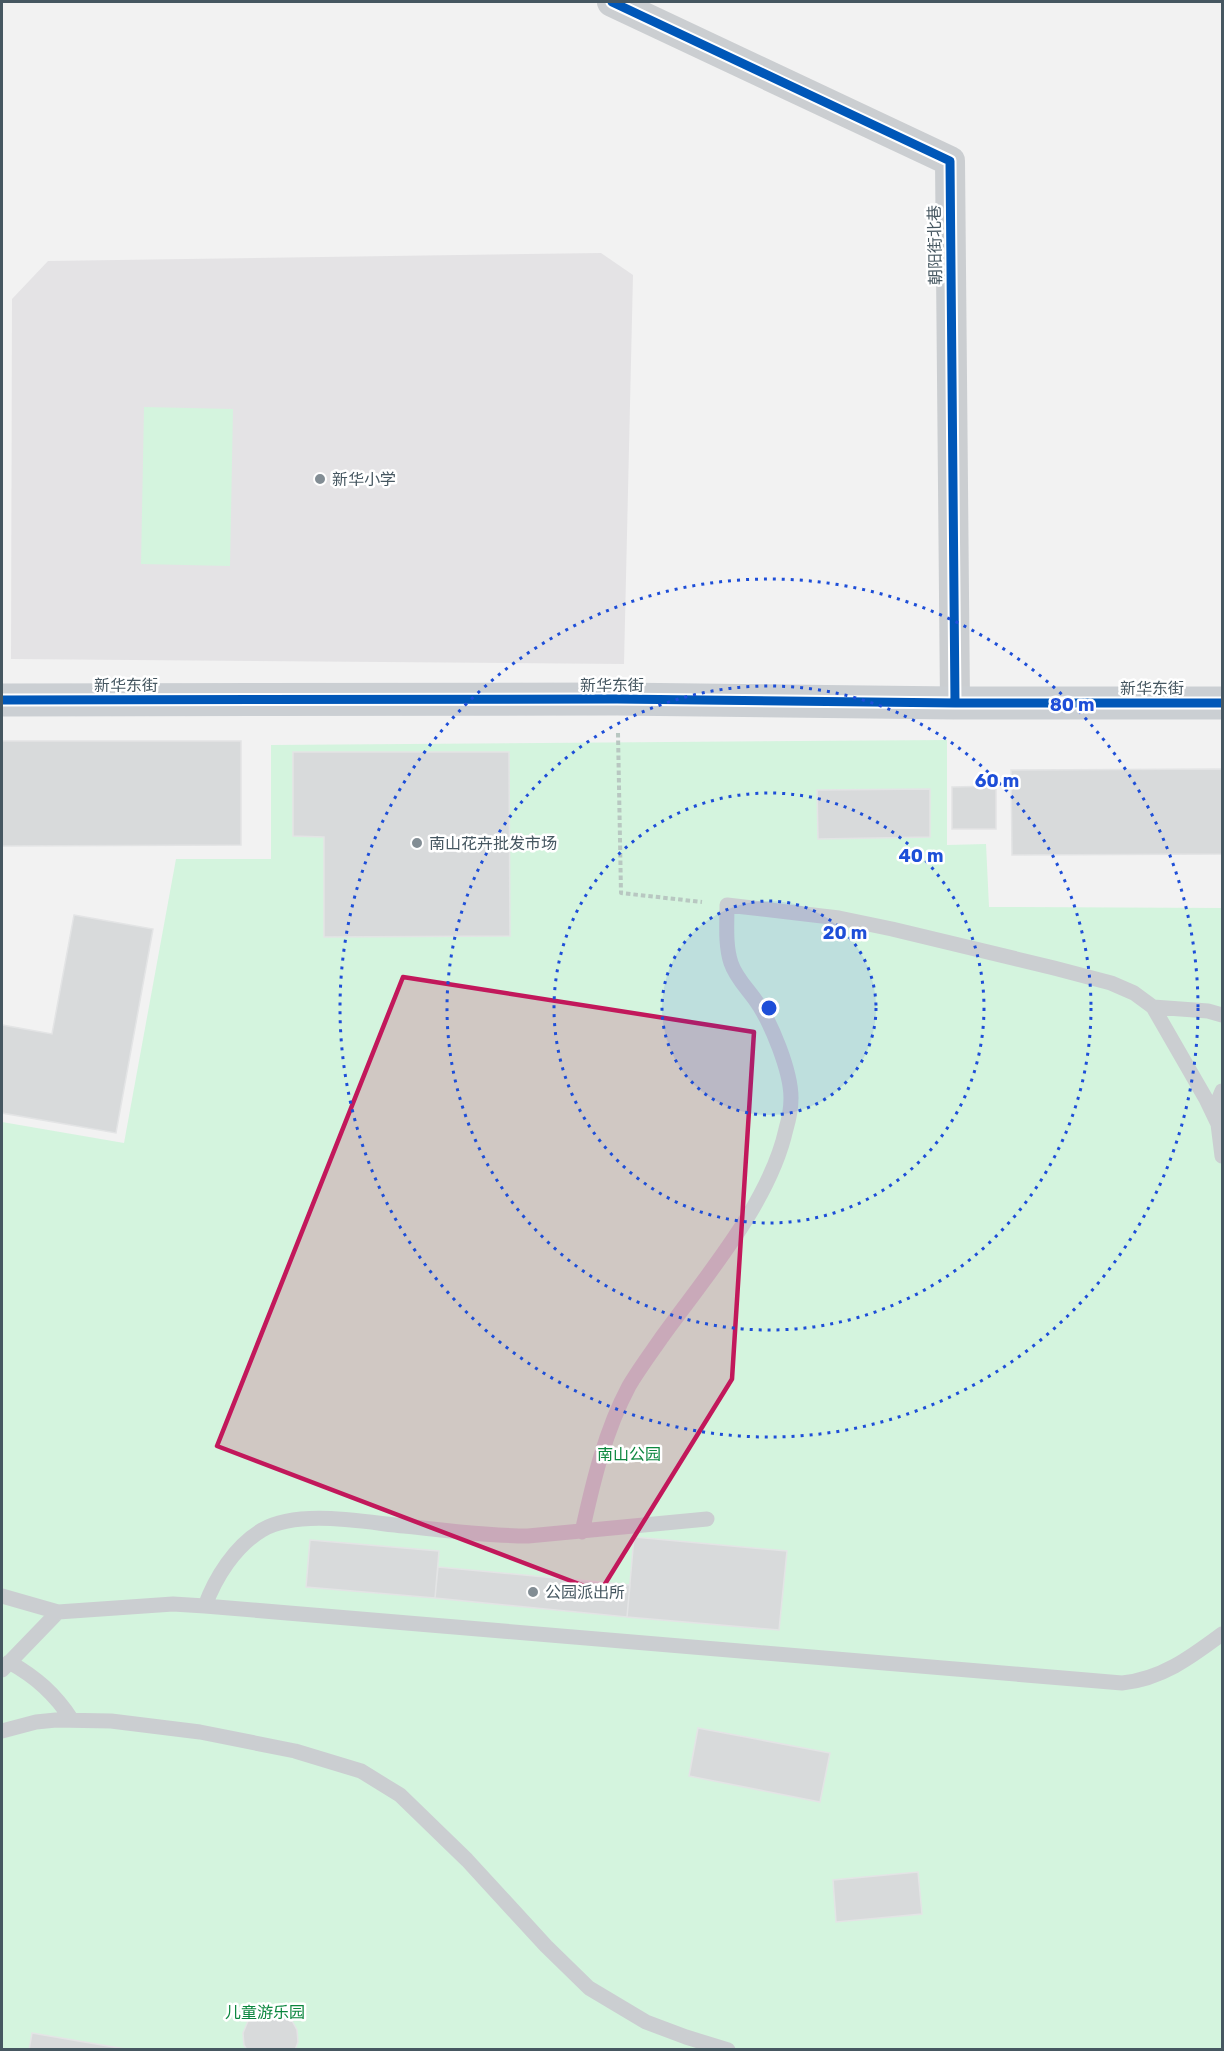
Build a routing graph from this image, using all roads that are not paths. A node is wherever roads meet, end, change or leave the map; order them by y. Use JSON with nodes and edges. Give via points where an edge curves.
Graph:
{"nodes":[{"id":1,"x":612,"y":2,"type":"edge"},
{"id":2,"x":2,"y":700,"type":"edge"},
{"id":3,"x":955,"y":703,"type":"junction"},
{"id":4,"x":1222,"y":703,"type":"edge"},
{"id":5,"x":1154,"y":1007,"type":"junction"},
{"id":6,"x":1222,"y":1015,"type":"edge"},
{"id":7,"x":1222,"y":1091,"type":"edge"},
{"id":8,"x":1213,"y":1113,"type":"junction"},
{"id":9,"x":1222,"y":1156,"type":"edge"},
{"id":10,"x":707,"y":1519,"type":"dead end"},
{"id":11,"x":582,"y":1532,"type":"junction"},
{"id":12,"x":2,"y":1596,"type":"edge"},
{"id":13,"x":205,"y":1606,"type":"junction"},
{"id":14,"x":58,"y":1612,"type":"junction"},
{"id":15,"x":1222,"y":1634,"type":"edge"},
{"id":16,"x":5,"y":1666,"type":"edge"},
{"id":17,"x":72,"y":1720,"type":"junction"},
{"id":18,"x":2,"y":1731,"type":"edge"},
{"id":19,"x":728,"y":2049,"type":"edge"}],
"edges":[{"from":1,"to":3,"type":"street","name":"朝阳街北巷","via":[[950,160]]},
{"from":2,"to":3,"type":"street","name":"新华东街"},
{"from":3,"to":4,"type":"street","name":"新华东街"},
{"from":5,"to":6,"type":"lane"},
{"from":5,"to":8,"type":"lane"},
{"from":5,"to":11,"type":"lane","via":[[1111,983],[915,935],[839,918],[727,904],[732,965],[761,1008],[779,1046],[789,1081],[792,1097],[781,1152],[739,1230],[630,1385],[613,1420],[590,1490]]},
{"from":7,"to":8,"type":"lane"},
{"from":8,"to":9,"type":"lane"},
{"from":10,"to":11,"type":"lane"},
{"from":11,"to":13,"type":"lane","via":[[500,1536],[364,1522],[289,1521],[263,1530],[242,1548],[220,1573]]},
{"from":12,"to":14,"type":"lane"},
{"from":13,"to":14,"type":"lane","via":[[173,1604]]},
{"from":13,"to":15,"type":"lane","via":[[1122,1683],[1157,1676],[1191,1658]]},
{"from":14,"to":16,"type":"lane"},
{"from":16,"to":17,"type":"lane","via":[[42,1683]]},
{"from":17,"to":18,"type":"lane","via":[[36,1722]]},
{"from":17,"to":19,"type":"lane","via":[[200,1732],[295,1751],[361,1771],[400,1795],[589,1988],[646,2022]]}]}
